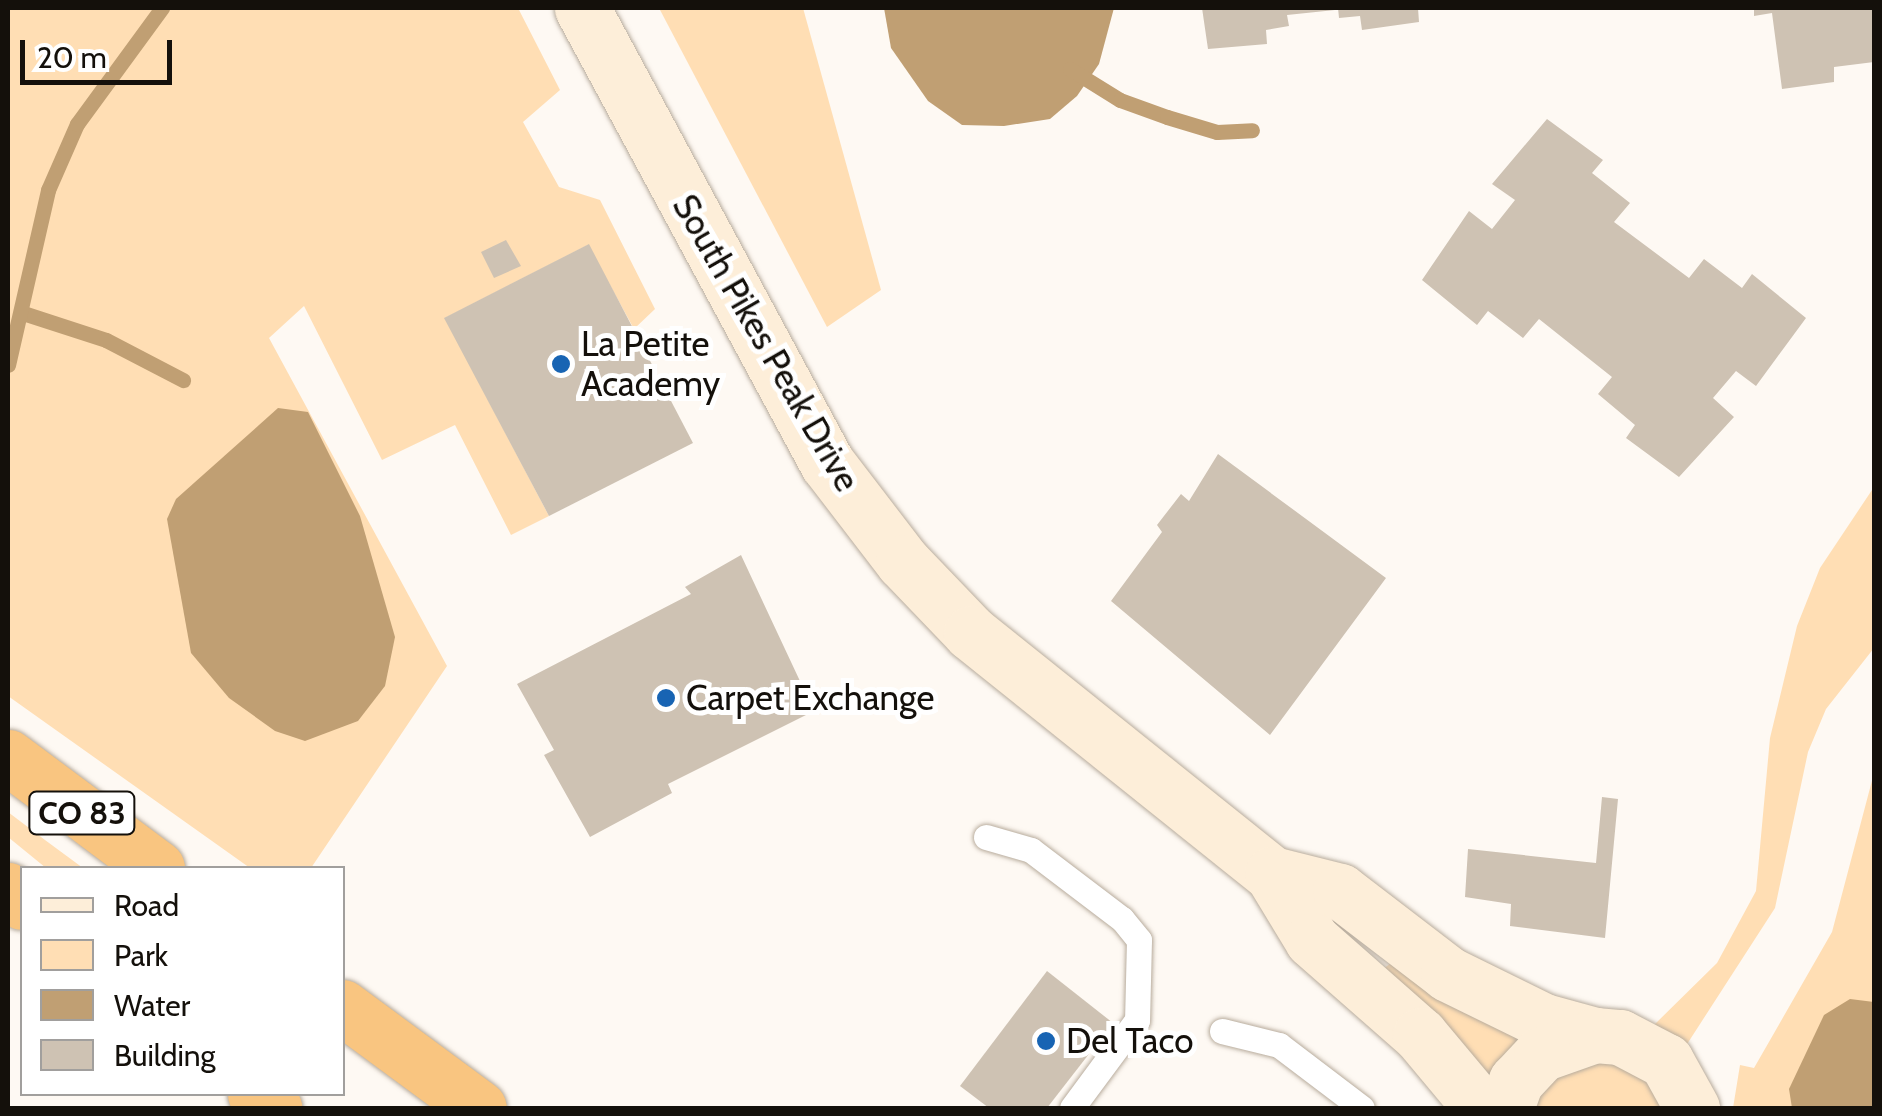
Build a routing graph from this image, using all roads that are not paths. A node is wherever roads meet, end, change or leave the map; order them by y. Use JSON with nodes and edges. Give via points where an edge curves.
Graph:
{"nodes":[{"id":1,"x":582,"y":8,"type":"edge"},
{"id":2,"x":8,"y":757,"type":"edge"},
{"id":3,"x":986,"y":836,"type":"dead end"},
{"id":4,"x":154,"y":866,"type":"edge"},
{"id":5,"x":1272,"y":874,"type":"junction"},
{"id":6,"x":345,"y":1009,"type":"edge"},
{"id":7,"x":1222,"y":1031,"type":"dead end"},
{"id":8,"x":1595,"y":1035,"type":"junction"},
{"id":9,"x":479,"y":1108,"type":"edge"},
{"id":10,"x":1072,"y":1108,"type":"edge"},
{"id":11,"x":1362,"y":1108,"type":"edge"},
{"id":12,"x":1480,"y":1108,"type":"edge"},
{"id":13,"x":1506,"y":1108,"type":"edge"},
{"id":14,"x":1692,"y":1108,"type":"edge"}],
"edges":[{"from":1,"to":5,"type":"street","name":"South Pikes Peak Drive","via":[[826,463],[903,562],[971,633]]},
{"from":2,"to":4,"type":"highway","number":"CO 83"},
{"from":3,"to":10,"type":"lane","via":[[1031,850],[1122,919],[1139,940],[1137,1020]]},
{"from":5,"to":8,"type":"street","name":"South Pikes Peak Drive","via":[[1340,892],[1448,974],[1544,1020]]},
{"from":5,"to":12,"type":"street","name":"South Pikes Peak Drive","via":[[1312,940],[1420,1035]]},
{"from":6,"to":9,"type":"highway"},
{"from":7,"to":11,"type":"lane","via":[[1279,1045]]},
{"from":8,"to":13,"type":"street","via":[[1542,1054],[1516,1082]]},
{"from":8,"to":14,"type":"street","name":"South Pikes Peak Drive","via":[[1620,1037],[1666,1062]]}]}
